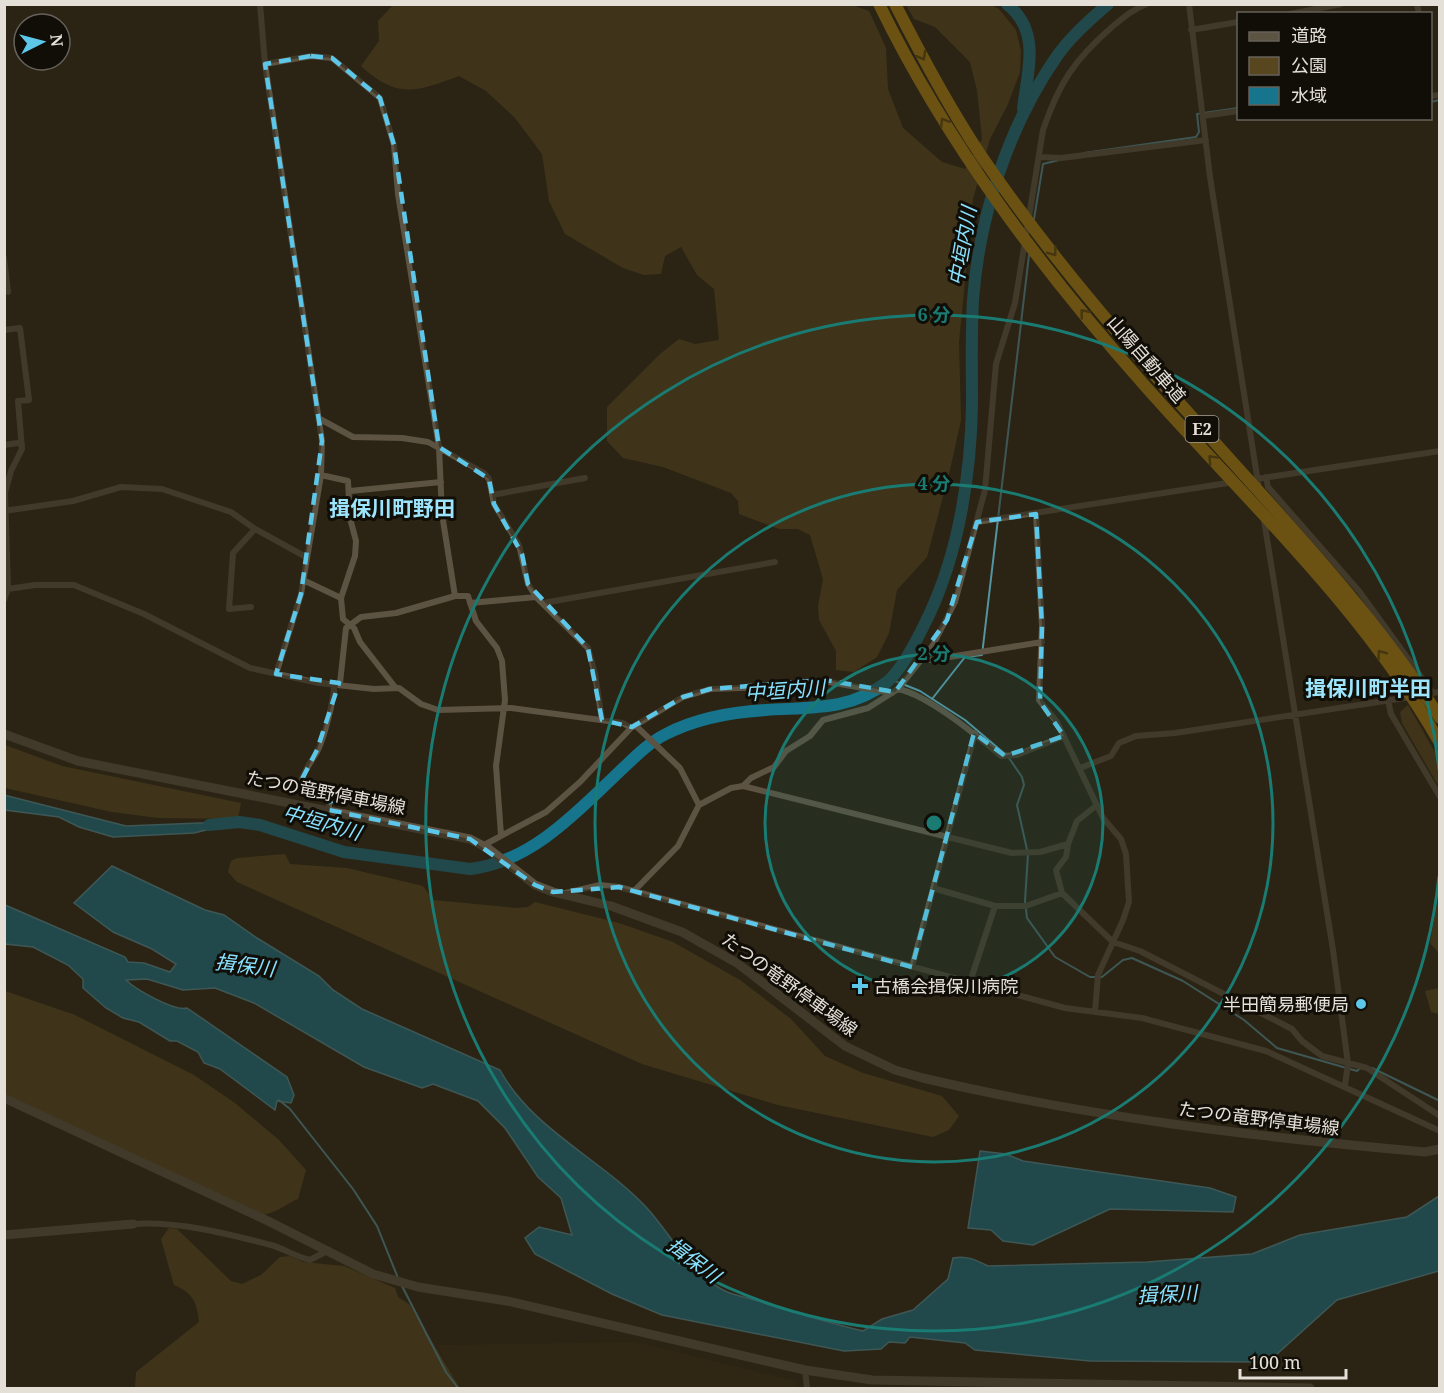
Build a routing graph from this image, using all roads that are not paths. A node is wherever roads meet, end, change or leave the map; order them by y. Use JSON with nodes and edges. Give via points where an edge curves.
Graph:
{"nodes":[{"id":1,"x":261,"y":4,"type":"edge"},
{"id":2,"x":879,"y":4,"type":"edge"},
{"id":3,"x":895,"y":4,"type":"edge"},
{"id":4,"x":1147,"y":4,"type":"edge"},
{"id":5,"x":1189,"y":4,"type":"edge"},
{"id":6,"x":1341,"y":4,"type":"edge"},
{"id":7,"x":1302,"y":10,"type":"edge"},
{"id":8,"x":1237,"y":22,"type":"edge"},
{"id":9,"x":1191,"y":30,"type":"junction"},
{"id":10,"x":265,"y":64,"type":"junction"},
{"id":11,"x":1237,"y":111,"type":"edge"},
{"id":12,"x":1203,"y":116,"type":"junction"},
{"id":13,"x":1206,"y":140,"type":"junction"},
{"id":14,"x":1040,"y":157,"type":"junction"},
{"id":15,"x":4,"y":258,"type":"edge"},
{"id":16,"x":8,"y":292,"type":"dead end"},
{"id":17,"x":4,"y":330,"type":"edge"},
{"id":18,"x":320,"y":419,"type":"junction"},
{"id":19,"x":4,"y":445,"type":"edge"},
{"id":20,"x":22,"y":445,"type":"junction"},
{"id":21,"x":439,"y":447,"type":"junction"},
{"id":22,"x":1440,"y":451,"type":"edge"},
{"id":23,"x":321,"y":475,"type":"junction"},
{"id":24,"x":1266,"y":477,"type":"junction"},
{"id":25,"x":585,"y":478,"type":"dead end"},
{"id":26,"x":1258,"y":479,"type":"junction"},
{"id":27,"x":441,"y":482,"type":"junction"},
{"id":28,"x":350,"y":491,"type":"junction"},
{"id":29,"x":1274,"y":494,"type":"junction"},
{"id":30,"x":492,"y":495,"type":"junction"},
{"id":31,"x":1261,"y":502,"type":"junction"},
{"id":32,"x":5,"y":510,"type":"edge"},
{"id":33,"x":1036,"y":514,"type":"junction"},
{"id":34,"x":977,"y":522,"type":"junction"},
{"id":35,"x":255,"y":529,"type":"junction"},
{"id":36,"x":306,"y":557,"type":"junction"},
{"id":37,"x":775,"y":562,"type":"dead end"},
{"id":38,"x":303,"y":580,"type":"junction"},
{"id":39,"x":8,"y":589,"type":"junction"},
{"id":40,"x":455,"y":596,"type":"junction"},
{"id":41,"x":536,"y":597,"type":"junction"},
{"id":42,"x":341,"y":598,"type":"junction"},
{"id":43,"x":4,"y":600,"type":"edge"},
{"id":44,"x":470,"y":603,"type":"junction"},
{"id":45,"x":543,"y":603,"type":"junction"},
{"id":46,"x":251,"y":607,"type":"dead end"},
{"id":47,"x":351,"y":626,"type":"junction"},
{"id":48,"x":1042,"y":642,"type":"junction"},
{"id":49,"x":924,"y":658,"type":"junction"},
{"id":50,"x":1410,"y":660,"type":"junction"},
{"id":51,"x":276,"y":674,"type":"junction"},
{"id":52,"x":337,"y":683,"type":"junction"},
{"id":53,"x":395,"y":687,"type":"junction"},
{"id":54,"x":893,"y":691,"type":"junction"},
{"id":55,"x":1433,"y":695,"type":"edge"},
{"id":56,"x":1390,"y":700,"type":"junction"},
{"id":57,"x":505,"y":708,"type":"junction"},
{"id":58,"x":1295,"y":714,"type":"junction"},
{"id":59,"x":1440,"y":718,"type":"edge"},
{"id":60,"x":602,"y":720,"type":"junction"},
{"id":61,"x":635,"y":727,"type":"junction"},
{"id":62,"x":975,"y":733,"type":"junction"},
{"id":63,"x":4,"y":734,"type":"edge"},
{"id":64,"x":1064,"y":736,"type":"junction"},
{"id":65,"x":1440,"y":743,"type":"edge"},
{"id":66,"x":1080,"y":768,"type":"junction"},
{"id":67,"x":743,"y":786,"type":"junction"},
{"id":68,"x":1440,"y":797,"type":"edge"},
{"id":69,"x":699,"y":805,"type":"junction"},
{"id":70,"x":1097,"y":805,"type":"junction"},
{"id":71,"x":329,"y":810,"type":"junction"},
{"id":72,"x":501,"y":835,"type":"junction"},
{"id":73,"x":946,"y":838,"type":"junction"},
{"id":74,"x":1068,"y":844,"type":"junction"},
{"id":75,"x":486,"y":847,"type":"junction"},
{"id":76,"x":933,"y":888,"type":"junction"},
{"id":77,"x":634,"y":891,"type":"junction"},
{"id":78,"x":1062,"y":892,"type":"junction"},
{"id":79,"x":560,"y":894,"type":"junction"},
{"id":80,"x":995,"y":906,"type":"junction"},
{"id":81,"x":1113,"y":942,"type":"junction"},
{"id":82,"x":912,"y":967,"type":"junction"},
{"id":83,"x":970,"y":982,"type":"junction"},
{"id":84,"x":1095,"y":1012,"type":"junction"},
{"id":85,"x":1348,"y":1064,"type":"junction"},
{"id":86,"x":1345,"y":1085,"type":"junction"},
{"id":87,"x":4,"y":1098,"type":"edge"},
{"id":88,"x":1440,"y":1116,"type":"edge"},
{"id":89,"x":1440,"y":1131,"type":"edge"},
{"id":90,"x":1440,"y":1149,"type":"edge"},
{"id":91,"x":133,"y":1224,"type":"joint"},
{"id":92,"x":4,"y":1235,"type":"edge"},
{"id":93,"x":329,"y":1250,"type":"junction"},
{"id":94,"x":805,"y":1370,"type":"junction"},
{"id":95,"x":1111,"y":1387,"type":"edge"},
{"id":96,"x":807,"y":1389,"type":"edge"},
{"id":97,"x":1310,"y":1389,"type":"edge"}],
"edges":[{"from":1,"to":10,"type":"street"},
{"from":65,"to":2,"type":"highway","name":"山陽自動車道","number":"E2","one_way":true,"via":[[1362,630],[1284,535],[1145,386],[1017,229],[910,65]]},
{"from":3,"to":55,"type":"highway","name":"山陽自動車道","number":"E2","one_way":true,"via":[[980,154],[1104,317],[1329,569]]},
{"from":4,"to":14,"type":"street","via":[[1131,12],[1071,67],[1048,115]]},
{"from":5,"to":9,"type":"street"},
{"from":6,"to":7,"type":"street"},
{"from":8,"to":9,"type":"street"},
{"from":9,"to":12,"type":"street"},
{"from":10,"to":18,"type":"street"},
{"from":10,"to":21,"type":"street","via":[[311,56],[332,58],[381,98],[394,145],[398,194]]},
{"from":11,"to":12,"type":"street"},
{"from":12,"to":13,"type":"street"},
{"from":13,"to":14,"type":"street","via":[[1061,158]]},
{"from":13,"to":26,"type":"street"},
{"from":14,"to":34,"type":"street","via":[[1015,303],[996,364],[988,471]]},
{"from":15,"to":16,"type":"street"},
{"from":17,"to":20,"type":"street","via":[[20,328],[29,400],[18,401]]},
{"from":18,"to":21,"type":"street","via":[[353,437],[402,438]]},
{"from":18,"to":23,"type":"street"},
{"from":19,"to":20,"type":"street"},
{"from":20,"to":32,"type":"street","via":[[7,482]]},
{"from":21,"to":27,"type":"street"},
{"from":21,"to":30,"type":"street","via":[[484,473]]},
{"from":22,"to":24,"type":"street"},
{"from":23,"to":28,"type":"street","via":[[348,481]]},
{"from":23,"to":36,"type":"street"},
{"from":24,"to":26,"type":"street"},
{"from":24,"to":29,"type":"street"},
{"from":25,"to":30,"type":"street"},
{"from":26,"to":31,"type":"street"},
{"from":26,"to":33,"type":"street"},
{"from":27,"to":28,"type":"street"},
{"from":27,"to":40,"type":"street"},
{"from":28,"to":42,"type":"street","via":[[355,556]]},
{"from":29,"to":31,"type":"street"},
{"from":29,"to":50,"type":"street","via":[[1359,591]]},
{"from":30,"to":41,"type":"street","via":[[499,515],[519,545],[528,584]]},
{"from":31,"to":58,"type":"street"},
{"from":32,"to":35,"type":"street","via":[[73,501],[121,487],[147,486],[231,512]]},
{"from":32,"to":39,"type":"street"},
{"from":33,"to":34,"type":"street"},
{"from":33,"to":48,"type":"street"},
{"from":34,"to":49,"type":"street","via":[[956,602]]},
{"from":35,"to":36,"type":"street"},
{"from":35,"to":46,"type":"street","via":[[233,553],[229,609]]},
{"from":36,"to":38,"type":"street"},
{"from":37,"to":45,"type":"street"},
{"from":38,"to":42,"type":"street"},
{"from":38,"to":51,"type":"street"},
{"from":39,"to":43,"type":"street"},
{"from":39,"to":51,"type":"street","via":[[74,585],[144,614],[238,664]]},
{"from":40,"to":44,"type":"street","via":[[468,596]]},
{"from":40,"to":47,"type":"street","via":[[396,614],[361,616]]},
{"from":41,"to":44,"type":"street"},
{"from":41,"to":45,"type":"street"},
{"from":42,"to":47,"type":"street","via":[[343,619]]},
{"from":44,"to":57,"type":"street","via":[[476,621],[502,661]]},
{"from":45,"to":60,"type":"street","via":[[588,648]]},
{"from":47,"to":52,"type":"street","via":[[346,628]]},
{"from":47,"to":53,"type":"street"},
{"from":48,"to":49,"type":"street"},
{"from":48,"to":64,"type":"street","via":[[1040,700]]},
{"from":49,"to":54,"type":"street"},
{"from":50,"to":55,"type":"street"},
{"from":50,"to":56,"type":"street"},
{"from":51,"to":52,"type":"street"},
{"from":52,"to":53,"type":"street","via":[[374,689]]},
{"from":52,"to":71,"type":"street","via":[[317,750],[301,781],[329,801]]},
{"from":53,"to":57,"type":"street","via":[[438,710]]},
{"from":54,"to":61,"type":"street","via":[[817,680],[776,687],[710,689],[684,697]]},
{"from":54,"to":62,"type":"street","via":[[926,699]]},
{"from":54,"to":67,"type":"street","via":[[868,708],[823,720],[810,736],[786,751],[774,767]]},
{"from":55,"to":56,"type":"street"},
{"from":55,"to":59,"type":"highway","name":"山陽自動車道","number":"E2"},
{"from":56,"to":58,"type":"street"},
{"from":56,"to":68,"type":"street","via":[[1391,714]]},
{"from":57,"to":60,"type":"street"},
{"from":57,"to":72,"type":"street","via":[[496,766]]},
{"from":58,"to":66,"type":"street","via":[[1136,736],[1119,743],[1111,756]]},
{"from":58,"to":85,"type":"street"},
{"from":60,"to":61,"type":"street"},
{"from":61,"to":69,"type":"street","via":[[667,753],[685,776]]},
{"from":61,"to":72,"type":"street","via":[[560,801]]},
{"from":62,"to":64,"type":"street","via":[[1008,756]]},
{"from":62,"to":73,"type":"street"},
{"from":63,"to":71,"type":"main road","name":"たつの竜野停車場線","via":[[78,761]]},
{"from":64,"to":66,"type":"street"},
{"from":66,"to":70,"type":"street"},
{"from":67,"to":69,"type":"street"},
{"from":67,"to":73,"type":"street"},
{"from":69,"to":77,"type":"street","via":[[678,846]]},
{"from":70,"to":74,"type":"street","via":[[1077,821]]},
{"from":70,"to":81,"type":"street","via":[[1121,839],[1127,863],[1129,902]]},
{"from":71,"to":75,"type":"main road","name":"たつの竜野停車場線","via":[[444,832]]},
{"from":72,"to":75,"type":"street"},
{"from":73,"to":74,"type":"street","via":[[999,851],[1028,853]]},
{"from":73,"to":76,"type":"street"},
{"from":74,"to":78,"type":"street","via":[[1066,857],[1056,870]]},
{"from":75,"to":79,"type":"main road","name":"たつの竜野停車場線","via":[[535,885]]},
{"from":76,"to":80,"type":"street"},
{"from":76,"to":82,"type":"street"},
{"from":77,"to":79,"type":"street","via":[[600,885]]},
{"from":77,"to":82,"type":"street"},
{"from":78,"to":80,"type":"street","via":[[1024,907]]},
{"from":78,"to":81,"type":"street"},
{"from":79,"to":90,"type":"main road","name":"たつの竜野停車場線","via":[[611,906],[682,932],[737,963],[845,1046],[895,1070],[1108,1114],[1266,1137],[1425,1152]]},
{"from":80,"to":83,"type":"street"},
{"from":81,"to":84,"type":"street","via":[[1097,977]]},
{"from":81,"to":85,"type":"street","via":[[1140,951],[1292,1029],[1322,1056]]},
{"from":82,"to":83,"type":"street"},
{"from":83,"to":84,"type":"street","via":[[1065,1008]]},
{"from":84,"to":86,"type":"street","via":[[1143,1018],[1266,1051]]},
{"from":85,"to":86,"type":"street"},
{"from":85,"to":88,"type":"street","via":[[1367,1068]]},
{"from":86,"to":89,"type":"street"},
{"from":87,"to":93,"type":"main road"},
{"from":91,"to":92,"type":"main road"},
{"from":91,"to":93,"type":"street","via":[[195,1229],[273,1245],[310,1260]]},
{"from":93,"to":94,"type":"main road","via":[[373,1274],[418,1287],[507,1301]]},
{"from":94,"to":95,"type":"main road","via":[[872,1380]]},
{"from":94,"to":96,"type":"street"},
{"from":95,"to":97,"type":"main road"}]}
